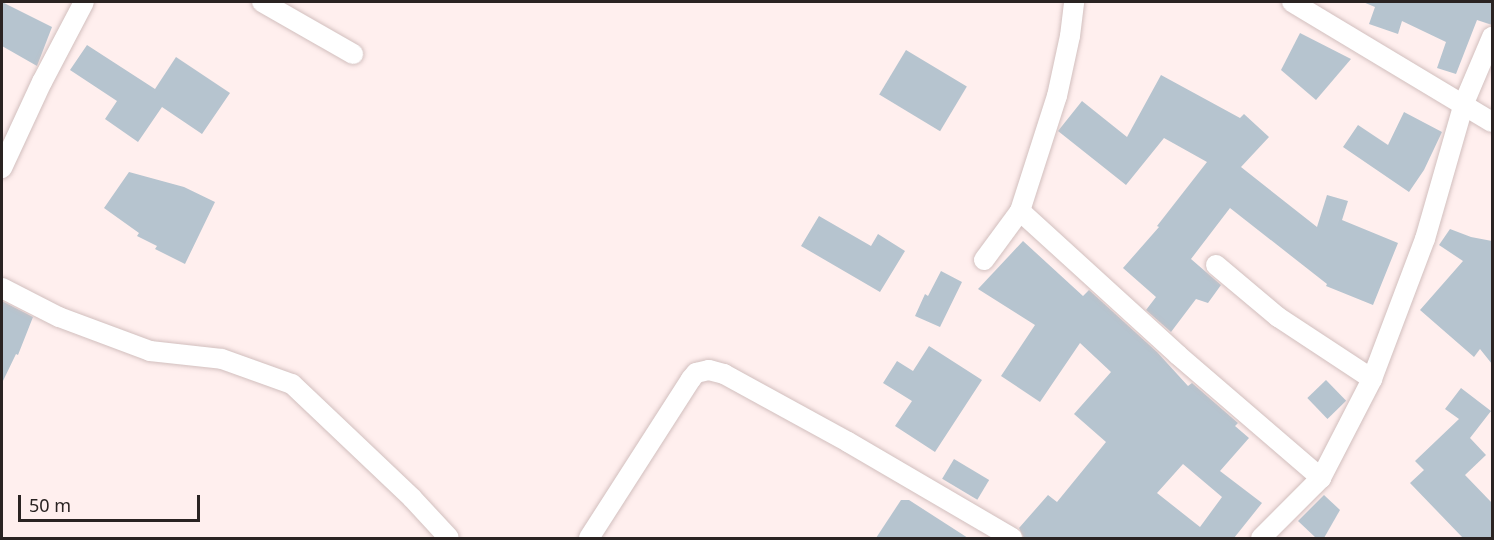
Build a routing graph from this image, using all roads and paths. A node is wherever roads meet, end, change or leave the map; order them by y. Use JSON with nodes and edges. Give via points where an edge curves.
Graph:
{"nodes":[{"id":1,"x":84,"y":2,"type":"edge"},
{"id":2,"x":262,"y":2,"type":"edge"},
{"id":3,"x":1074,"y":2,"type":"edge"},
{"id":4,"x":1292,"y":2,"type":"edge"},
{"id":5,"x":1492,"y":37,"type":"edge"},
{"id":6,"x":353,"y":54,"type":"dead end"},
{"id":7,"x":1464,"y":104,"type":"junction"},
{"id":8,"x":1492,"y":122,"type":"edge"},
{"id":9,"x":2,"y":168,"type":"edge"},
{"id":10,"x":1020,"y":211,"type":"junction"},
{"id":11,"x":984,"y":260,"type":"dead end"},
{"id":12,"x":1216,"y":265,"type":"dead end"},
{"id":13,"x":2,"y":288,"type":"edge"},
{"id":14,"x":1372,"y":379,"type":"junction"},
{"id":15,"x":1321,"y":478,"type":"junction"},
{"id":16,"x":449,"y":538,"type":"edge"},
{"id":17,"x":589,"y":538,"type":"edge"},
{"id":18,"x":1012,"y":538,"type":"edge"},
{"id":19,"x":1261,"y":538,"type":"edge"}],
"edges":[{"from":1,"to":9,"type":"street"},
{"from":2,"to":6,"type":"street"},
{"from":3,"to":10,"type":"street","via":[[1057,96]]},
{"from":4,"to":7,"type":"street"},
{"from":5,"to":7,"type":"street"},
{"from":7,"to":8,"type":"street"},
{"from":7,"to":14,"type":"street","via":[[1425,239]]},
{"from":10,"to":11,"type":"street"},
{"from":10,"to":15,"type":"street"},
{"from":12,"to":14,"type":"street","via":[[1278,317]]},
{"from":13,"to":16,"type":"street","via":[[59,317],[150,351],[222,359],[292,384]]},
{"from":14,"to":15,"type":"street"},
{"from":15,"to":19,"type":"street"},
{"from":17,"to":18,"type":"street","via":[[691,379],[696,373],[709,370],[724,374],[848,442]]}]}
